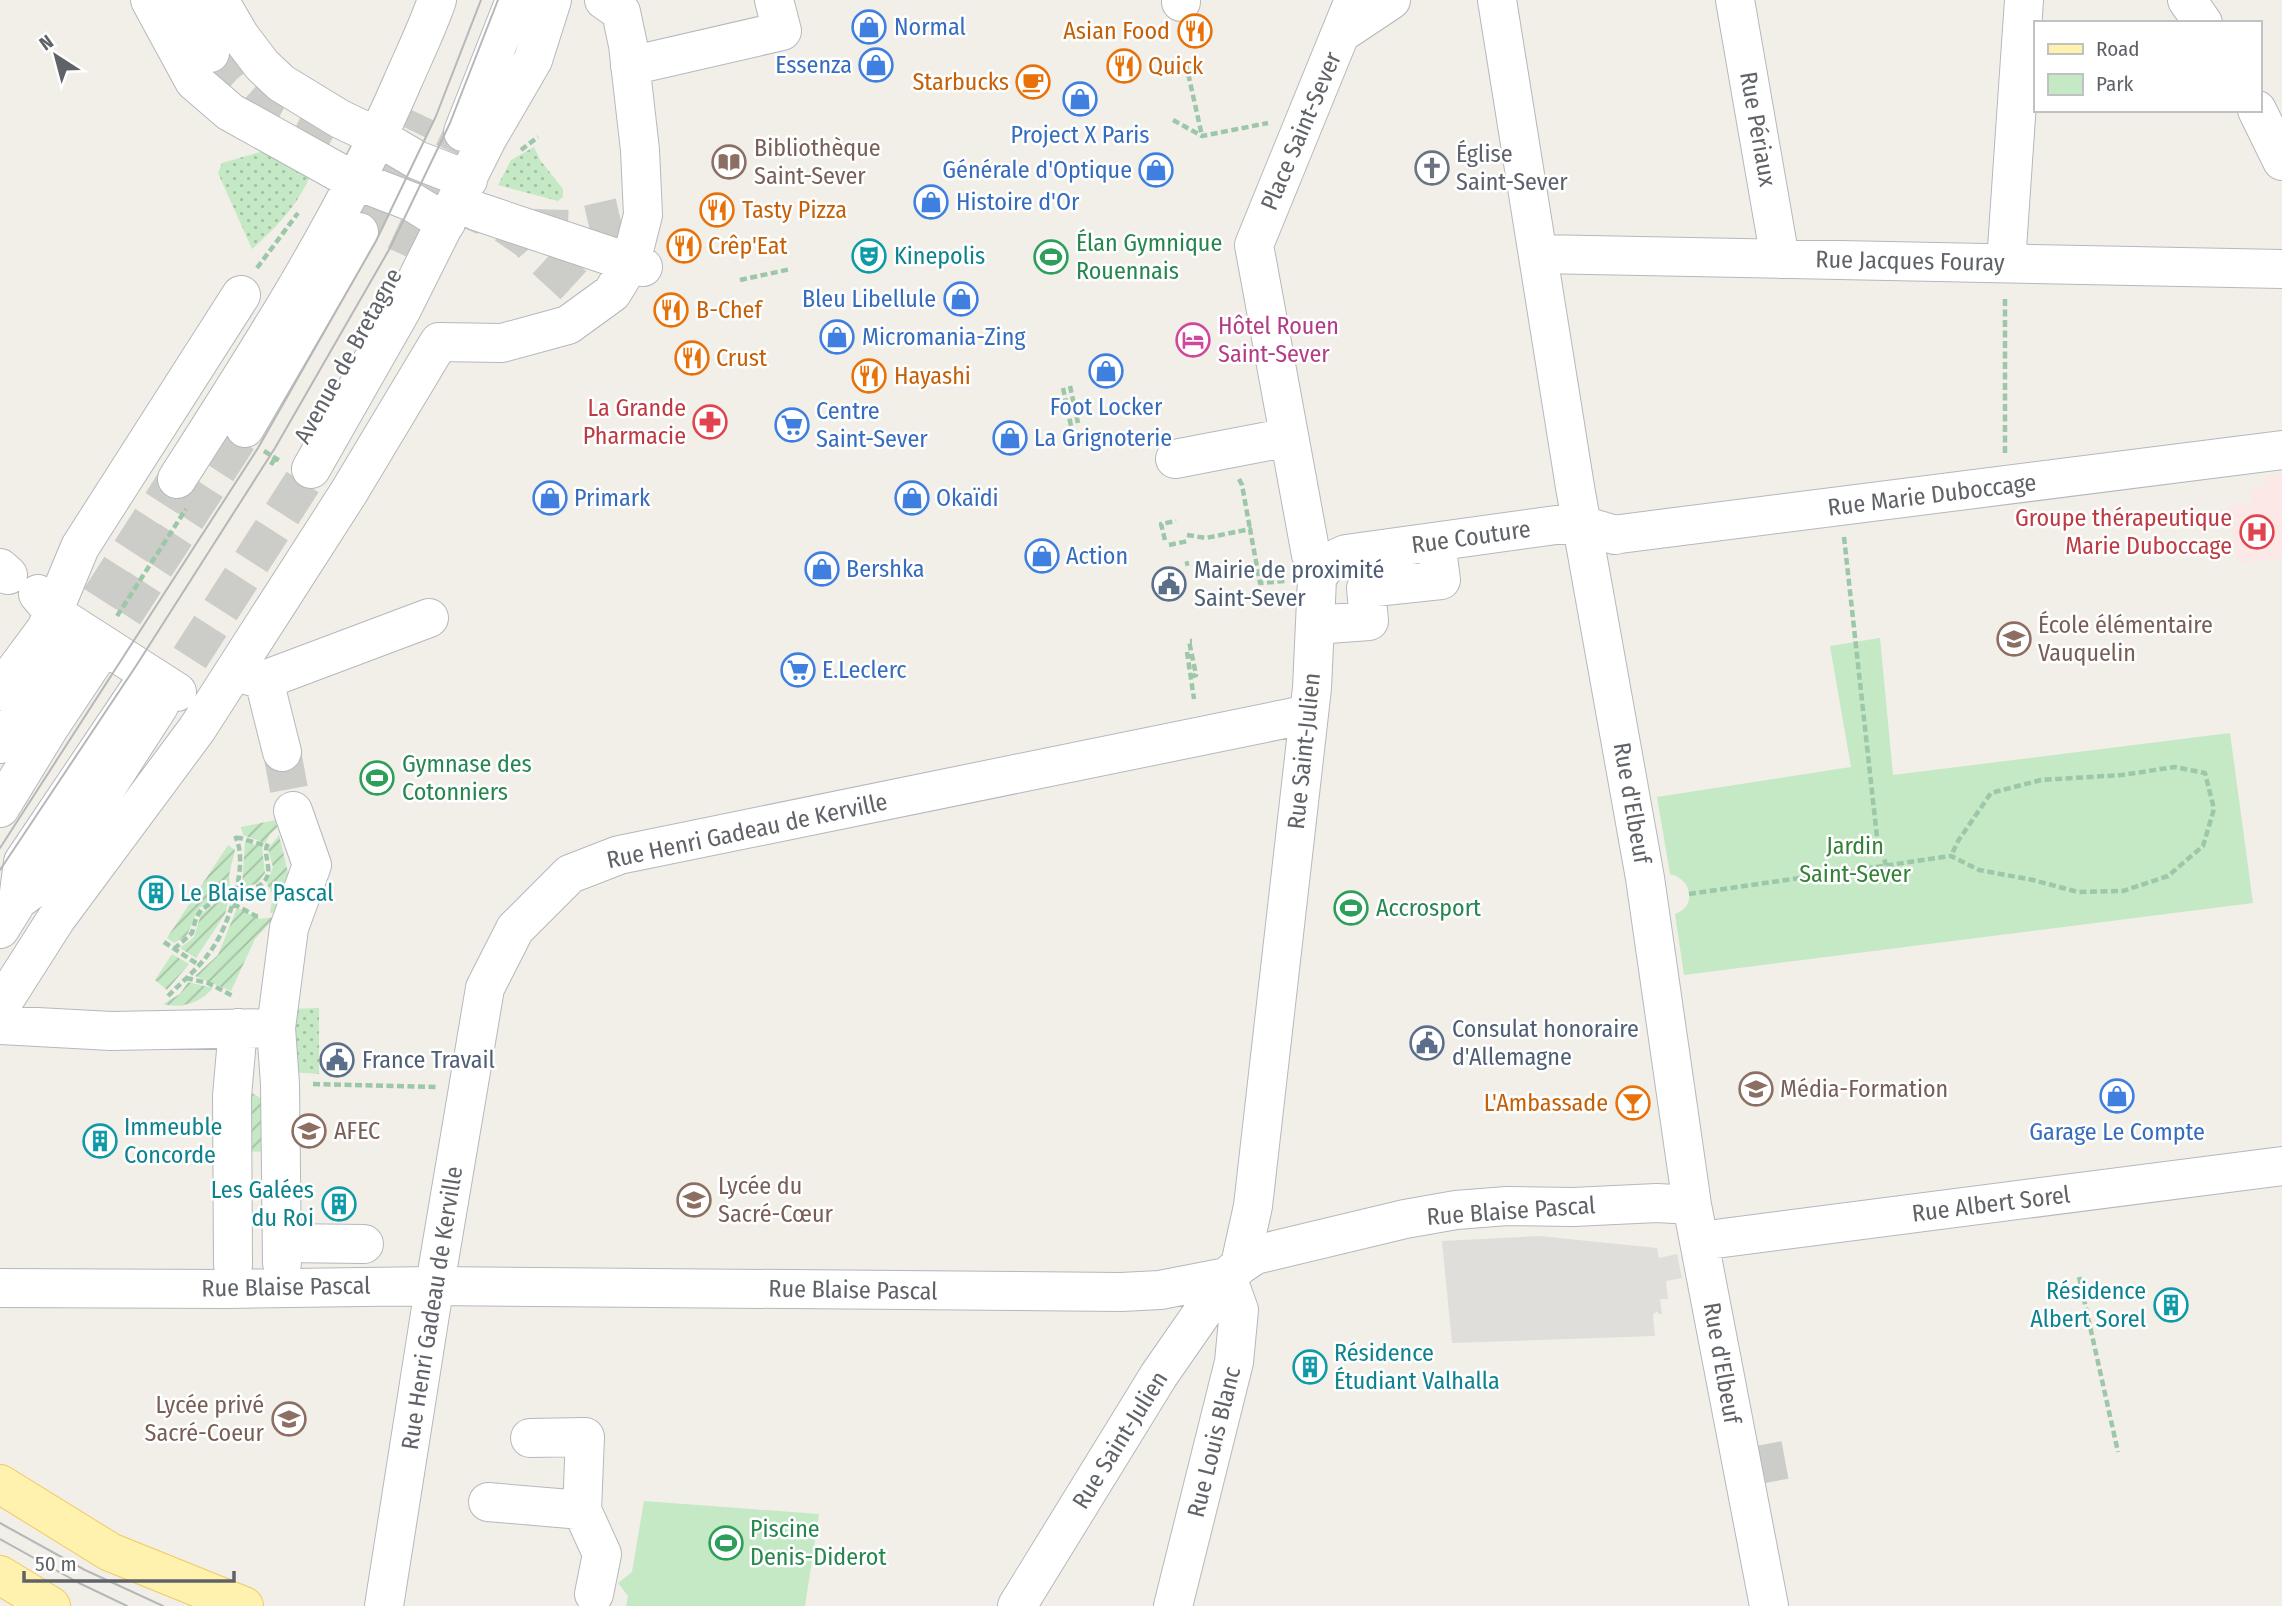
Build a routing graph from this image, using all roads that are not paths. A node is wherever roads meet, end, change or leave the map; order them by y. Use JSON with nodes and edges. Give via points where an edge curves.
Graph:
{"nodes":[{"id":1,"x":150,"y":0,"type":"edge"},
{"id":2,"x":181,"y":0,"type":"edge"},
{"id":3,"x":219,"y":0,"type":"edge"},
{"id":4,"x":437,"y":0,"type":"edge"},
{"id":5,"x":464,"y":0,"type":"edge"},
{"id":6,"x":515,"y":0,"type":"edge"},
{"id":7,"x":552,"y":0,"type":"edge"},
{"id":8,"x":604,"y":0,"type":"edge"},
{"id":9,"x":774,"y":0,"type":"edge"},
{"id":10,"x":1391,"y":0,"type":"edge"},
{"id":11,"x":1735,"y":0,"type":"edge"},
{"id":12,"x":2024,"y":0,"type":"edge"},
{"id":13,"x":2187,"y":0,"type":"edge"},
{"id":14,"x":1348,"y":16,"type":"edge"},
{"id":15,"x":1499,"y":17,"type":"edge"},
{"id":16,"x":2202,"y":21,"type":"edge"},
{"id":17,"x":210,"y":53,"type":"tunnel mouth"},
{"id":18,"x":630,"y":66,"type":"junction"},
{"id":19,"x":416,"y":112,"type":"tunnel mouth"},
{"id":20,"x":2258,"y":112,"type":"edge"},
{"id":21,"x":463,"y":132,"type":"tunnel mouth"},
{"id":22,"x":379,"y":137,"type":"junction"},
{"id":23,"x":2282,"y":161,"type":"edge"},
{"id":24,"x":357,"y":182,"type":"junction"},
{"id":25,"x":463,"y":205,"type":"junction"},
{"id":26,"x":359,"y":232,"type":"tunnel mouth"},
{"id":27,"x":1539,"y":254,"type":"junction"},
{"id":28,"x":405,"y":256,"type":"tunnel mouth"},
{"id":29,"x":1780,"y":259,"type":"junction"},
{"id":30,"x":2006,"y":263,"type":"junction"},
{"id":31,"x":637,"y":264,"type":"junction"},
{"id":32,"x":2282,"y":269,"type":"edge"},
{"id":33,"x":249,"y":282,"type":"road end"},
{"id":34,"x":1289,"y":437,"type":"junction"},
{"id":35,"x":2282,"y":450,"type":"edge"},
{"id":36,"x":277,"y":456,"type":"junction"},
{"id":37,"x":1175,"y":459,"type":"dead end"},
{"id":38,"x":183,"y":491,"type":"tunnel mouth"},
{"id":39,"x":1582,"y":525,"type":"junction"},
{"id":40,"x":1436,"y":542,"type":"junction"},
{"id":41,"x":1322,"y":568,"type":"junction"},
{"id":42,"x":52,"y":614,"type":"edge"},
{"id":43,"x":429,"y":618,"type":"dead end"},
{"id":44,"x":1315,"y":625,"type":"junction"},
{"id":45,"x":249,"y":676,"type":"junction"},
{"id":46,"x":0,"y":691,"type":"edge"},
{"id":47,"x":149,"y":699,"type":"tunnel mouth"},
{"id":48,"x":208,"y":712,"type":"junction"},
{"id":49,"x":1309,"y":714,"type":"junction"},
{"id":50,"x":49,"y":728,"type":"junction"},
{"id":51,"x":0,"y":744,"type":"edge"},
{"id":52,"x":282,"y":752,"type":"tunnel mouth"},
{"id":53,"x":0,"y":785,"type":"edge"},
{"id":54,"x":0,"y":808,"type":"edge"},
{"id":55,"x":294,"y":816,"type":"tunnel mouth"},
{"id":56,"x":9,"y":914,"type":"edge"},
{"id":57,"x":0,"y":1007,"type":"edge"},
{"id":58,"x":0,"y":1025,"type":"edge"},
{"id":59,"x":238,"y":1028,"type":"junction"},
{"id":60,"x":276,"y":1028,"type":"junction"},
{"id":61,"x":2282,"y":1166,"type":"edge"},
{"id":62,"x":1692,"y":1205,"type":"junction"},
{"id":63,"x":1700,"y":1241,"type":"junction"},
{"id":64,"x":364,"y":1249,"type":"dead end"},
{"id":65,"x":1233,"y":1271,"type":"junction"},
{"id":66,"x":243,"y":1276,"type":"junction"},
{"id":67,"x":435,"y":1286,"type":"junction"},
{"id":68,"x":0,"y":1288,"type":"edge"},
{"id":69,"x":530,"y":1438,"type":"dead end"},
{"id":70,"x":0,"y":1484,"type":"edge"},
{"id":71,"x":488,"y":1502,"type":"dead end"},
{"id":72,"x":582,"y":1510,"type":"junction"},
{"id":73,"x":0,"y":1575,"type":"edge"},
{"id":74,"x":594,"y":1594,"type":"dead end"},
{"id":75,"x":51,"y":1606,"type":"edge"},
{"id":76,"x":244,"y":1606,"type":"edge"},
{"id":77,"x":384,"y":1606,"type":"edge"},
{"id":78,"x":1017,"y":1606,"type":"edge"},
{"id":79,"x":1173,"y":1606,"type":"edge"},
{"id":80,"x":1769,"y":1606,"type":"edge"}],
"edges":[{"from":1,"to":24,"type":"street","via":[[194,82],[230,112]]},
{"from":2,"to":17,"type":"street"},
{"from":3,"to":22,"type":"street","via":[[255,57],[281,83]]},
{"from":4,"to":22,"type":"street"},
{"from":5,"to":19,"type":"street"},
{"from":6,"to":21,"type":"street"},
{"from":7,"to":25,"type":"street","via":[[533,60],[487,139]]},
{"from":8,"to":18,"type":"street","via":[[621,12]]},
{"from":9,"to":18,"type":"street","via":[[782,31]]},
{"from":10,"to":14,"type":"street","name":"Place Saint-Sever"},
{"from":11,"to":29,"type":"street","name":"Rue Périaux"},
{"from":12,"to":30,"type":"street"},
{"from":13,"to":16,"type":"street"},
{"from":14,"to":34,"type":"street","name":"Place Saint-Sever","via":[[1254,245]]},
{"from":15,"to":27,"type":"street","name":"Rue d'Elbeuf"},
{"from":18,"to":31,"type":"street","via":[[643,215]]},
{"from":20,"to":23,"type":"street"},
{"from":22,"to":24,"type":"street"},
{"from":22,"to":25,"type":"street","via":[[416,160]]},
{"from":24,"to":25,"type":"street","via":[[412,202]]},
{"from":24,"to":38,"type":"street","via":[[245,372]]},
{"from":25,"to":31,"type":"street"},
{"from":25,"to":36,"type":"street","via":[[402,309]]},
{"from":26,"to":36,"type":"street","name":"Avenue de Bretagne"},
{"from":27,"to":29,"type":"street","name":"Rue Jacques Fouray"},
{"from":27,"to":39,"type":"street","name":"Rue d'Elbeuf"},
{"from":28,"to":36,"type":"street","name":"Avenue de Bretagne"},
{"from":29,"to":30,"type":"street","name":"Rue Jacques Fouray"},
{"from":30,"to":32,"type":"street","name":"Rue Jacques Fouray"},
{"from":31,"to":45,"type":"street","via":[[611,293],[568,325],[502,343],[439,342],[349,492]]},
{"from":33,"to":42,"type":"street","via":[[80,547]]},
{"from":34,"to":37,"type":"street"},
{"from":34,"to":41,"type":"street","via":[[1311,555]]},
{"from":35,"to":39,"type":"street","name":"Rue Marie Duboccage","via":[[1615,535]]},
{"from":39,"to":40,"type":"street","name":"Rue Couture"},
{"from":39,"to":62,"type":"street","name":"Rue d'Elbeuf","via":[[1645,878]]},
{"from":40,"to":41,"type":"street","name":"Rue Couture","via":[[1346,554]]},
{"from":40,"to":44,"type":"street","via":[[1441,580],[1366,588],[1369,621]]},
{"from":41,"to":44,"type":"street","name":"Rue Saint-Julien","via":[[1317,579]]},
{"from":42,"to":46,"type":"street"},
{"from":42,"to":48,"type":"street"},
{"from":42,"to":50,"type":"street"},
{"from":42,"to":51,"type":"street"},
{"from":43,"to":45,"type":"street"},
{"from":44,"to":49,"type":"street","name":"Rue Saint-Julien"},
{"from":45,"to":48,"type":"street"},
{"from":45,"to":52,"type":"street"},
{"from":47,"to":56,"type":"street","via":[[48,878]]},
{"from":48,"to":57,"type":"street","via":[[56,919]]},
{"from":49,"to":65,"type":"street","name":"Rue Saint-Julien","via":[[1253,1206]]},
{"from":49,"to":67,"type":"street","name":"Rue Henri Gadeau de Kerville","via":[[619,855],[570,874],[515,929],[485,988]]},
{"from":50,"to":53,"type":"street"},
{"from":50,"to":54,"type":"street"},
{"from":55,"to":60,"type":"street","via":[[312,864],[289,928]]},
{"from":58,"to":59,"type":"street","via":[[111,1031]]},
{"from":59,"to":60,"type":"street"},
{"from":59,"to":66,"type":"street","via":[[232,1096]]},
{"from":60,"to":64,"type":"street","via":[[281,1084],[282,1253]]},
{"from":61,"to":63,"type":"street","name":"Rue Albert Sorel"},
{"from":62,"to":63,"type":"street","name":"Rue d'Elbeuf"},
{"from":62,"to":65,"type":"street","name":"Rue Blaise Pascal","via":[[1456,1210],[1282,1247],[1255,1255]]},
{"from":63,"to":80,"type":"street","name":"Rue d'Elbeuf","via":[[1750,1467]]},
{"from":65,"to":67,"type":"street","name":"Rue Blaise Pascal","via":[[1160,1290],[1121,1292]]},
{"from":65,"to":78,"type":"street","name":"Rue Saint-Julien","via":[[1159,1375]]},
{"from":65,"to":79,"type":"street","name":"Rue Louis Blanc","via":[[1239,1310],[1234,1362]]},
{"from":66,"to":67,"type":"street","name":"Rue Blaise Pascal"},
{"from":66,"to":68,"type":"street","name":"Rue Blaise Pascal"},
{"from":67,"to":77,"type":"street","name":"Rue Henri Gadeau de Kerville"},
{"from":69,"to":72,"type":"street","via":[[585,1437]]},
{"from":70,"to":76,"type":"main road","via":[[110,1552]]},
{"from":71,"to":72,"type":"street"},
{"from":72,"to":74,"type":"street","via":[[602,1554]]},
{"from":73,"to":75,"type":"main road"}]}
